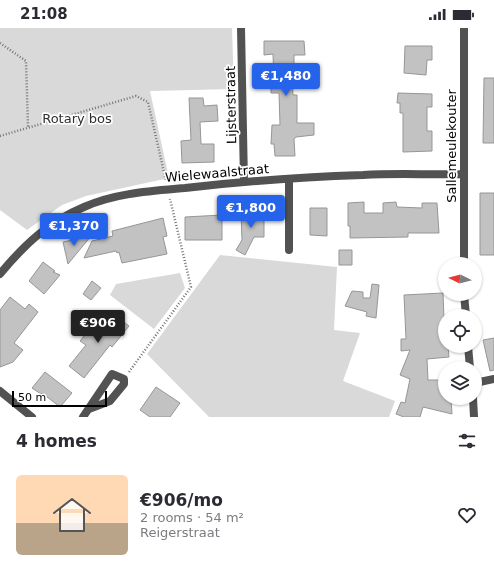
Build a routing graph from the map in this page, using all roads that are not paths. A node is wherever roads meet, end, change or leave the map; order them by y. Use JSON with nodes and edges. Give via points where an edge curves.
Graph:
{"nodes":[{"id":1,"x":241,"y":28,"type":"edge"},
{"id":2,"x":464,"y":28,"type":"edge"},
{"id":3,"x":463,"y":174,"type":"junction"},
{"id":4,"x":289,"y":180,"type":"junction"},
{"id":5,"x":244,"y":182,"type":"junction"},
{"id":6,"x":289,"y":250,"type":"dead end"},
{"id":7,"x":464,"y":257,"type":"edge"},
{"id":8,"x":0,"y":274,"type":"edge"},
{"id":9,"x":494,"y":379,"type":"edge"},
{"id":10,"x":482,"y":382,"type":"edge"},
{"id":11,"x":0,"y":391,"type":"edge"},
{"id":12,"x":473,"y":405,"type":"edge"},
{"id":13,"x":89,"y":409,"type":"junction"},
{"id":14,"x":32,"y":417,"type":"edge"},
{"id":15,"x":83,"y":417,"type":"edge"},
{"id":16,"x":474,"y":417,"type":"edge"}],
"edges":[{"from":1,"to":5,"type":"street","name":"Lijsterstraat"},
{"from":2,"to":3,"type":"street","name":"Sallemeulekouter"},
{"from":3,"to":4,"type":"street","name":"Wielewaalstraat","via":[[364,175]]},
{"from":3,"to":7,"type":"street","name":"Sallemeulekouter"},
{"from":4,"to":5,"type":"street","name":"Wielewaalstraat"},
{"from":4,"to":6,"type":"street"},
{"from":5,"to":8,"type":"street","name":"Wielewaalstraat","via":[[106,199],[85,206],[63,216],[21,249]]},
{"from":9,"to":10,"type":"street"},
{"from":11,"to":14,"type":"street"},
{"from":12,"to":16,"type":"street"},
{"from":13,"to":13,"type":"street","via":[[112,374],[124,379],[124,384],[110,401]]},
{"from":13,"to":15,"type":"street"}]}
